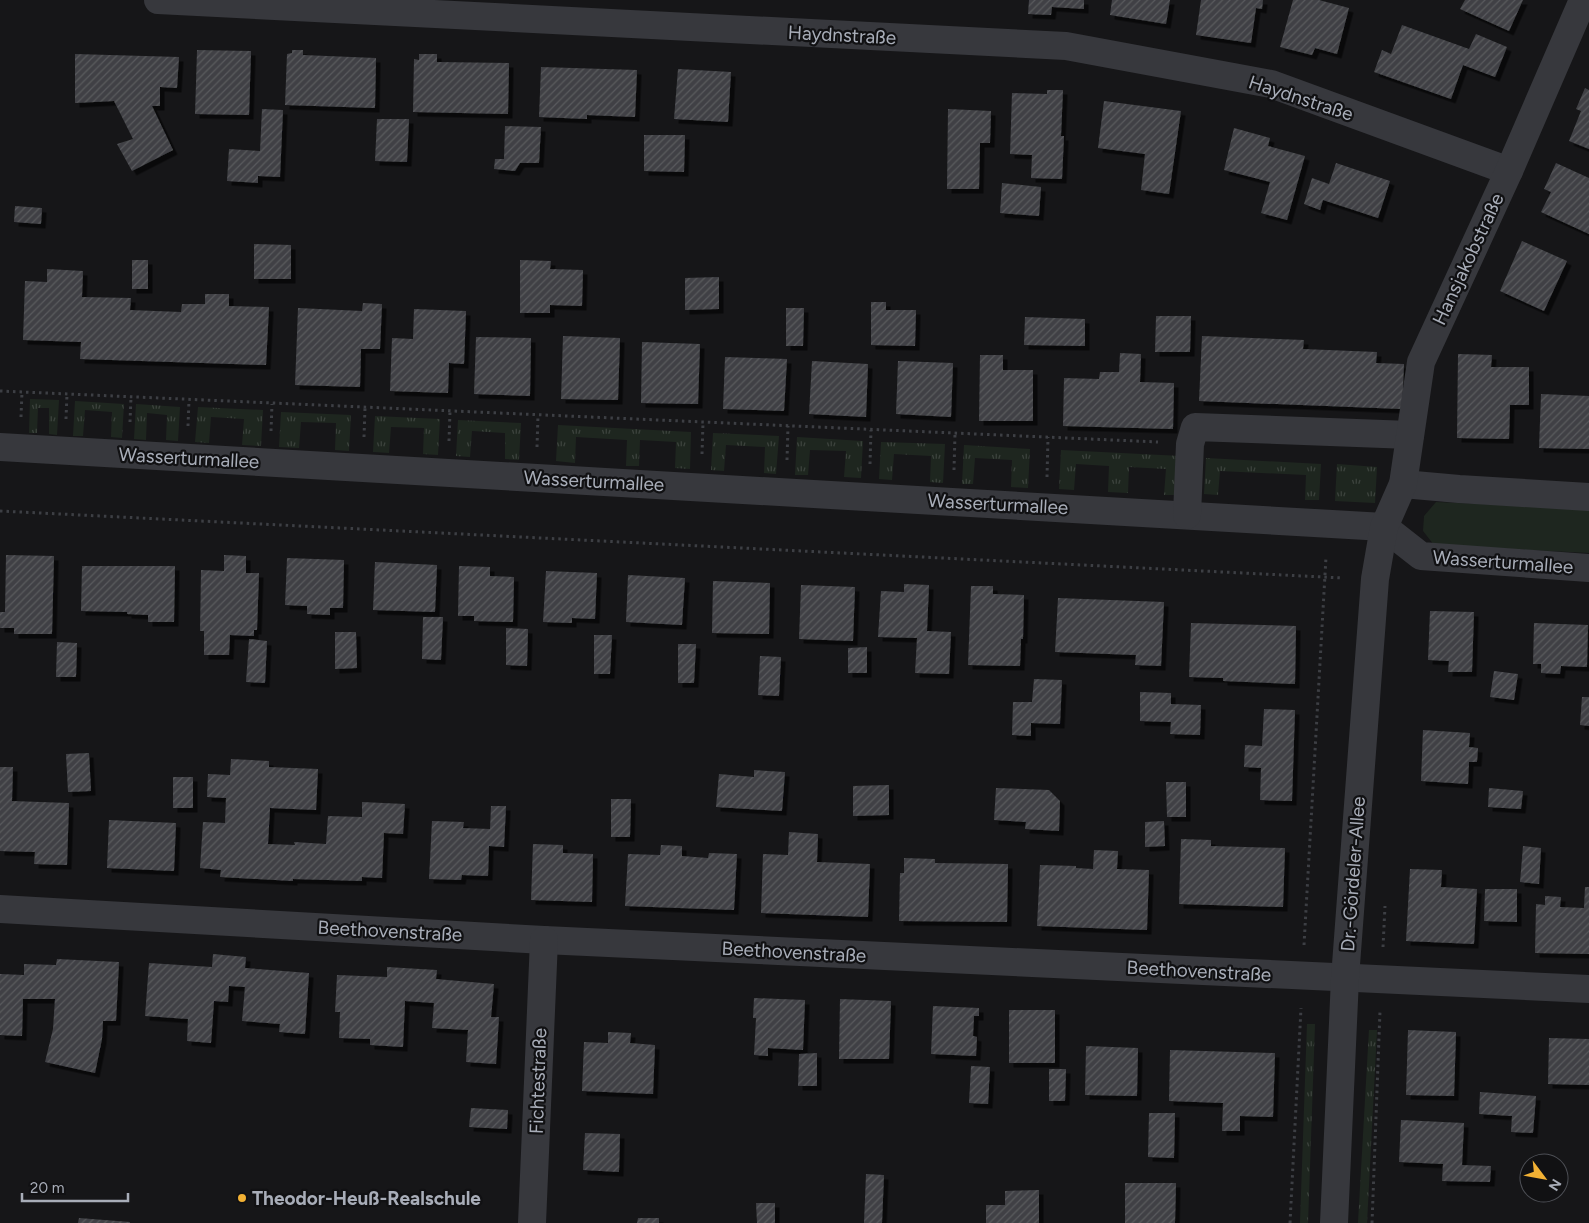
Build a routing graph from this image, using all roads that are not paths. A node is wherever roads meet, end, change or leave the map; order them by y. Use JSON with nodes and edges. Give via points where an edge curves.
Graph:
{"nodes":[{"id":1,"x":158,"y":0,"type":"edge"},
{"id":2,"x":1583,"y":0,"type":"edge"},
{"id":3,"x":1509,"y":171,"type":"junction"},
{"id":4,"x":1410,"y":435,"type":"junction"},
{"id":5,"x":0,"y":447,"type":"edge"},
{"id":6,"x":1403,"y":484,"type":"junction"},
{"id":7,"x":1589,"y":498,"type":"edge"},
{"id":8,"x":1187,"y":515,"type":"junction"},
{"id":9,"x":1384,"y":527,"type":"junction"},
{"id":10,"x":1589,"y":568,"type":"edge"},
{"id":11,"x":0,"y":909,"type":"edge"},
{"id":12,"x":544,"y":940,"type":"junction"},
{"id":13,"x":1345,"y":978,"type":"junction"},
{"id":14,"x":1589,"y":989,"type":"edge"},
{"id":15,"x":532,"y":1223,"type":"edge"},
{"id":16,"x":1334,"y":1223,"type":"edge"}],
"edges":[{"from":1,"to":3,"type":"street","name":"Haydnstraße","via":[[1066,46],[1271,84]]},
{"from":2,"to":3,"type":"street","name":"Hansjakobstraße"},
{"from":3,"to":4,"type":"street","name":"Hansjakobstraße","via":[[1421,362]]},
{"from":4,"to":6,"type":"street","name":"Hansjakobstraße"},
{"from":4,"to":8,"type":"street","via":[[1196,427],[1190,444]]},
{"from":5,"to":8,"type":"street","name":"Wasserturmallee"},
{"from":6,"to":7,"type":"street"},
{"from":6,"to":9,"type":"street","name":"Hansjakobstraße"},
{"from":8,"to":9,"type":"street","name":"Wasserturmallee"},
{"from":9,"to":10,"type":"street","name":"Wasserturmallee","via":[[1421,556]]},
{"from":9,"to":13,"type":"street","name":"Dr.-Gördeler-Allee","via":[[1375,579]]},
{"from":11,"to":12,"type":"street","name":"Beethovenstraße"},
{"from":12,"to":13,"type":"street","name":"Beethovenstraße"},
{"from":12,"to":15,"type":"street","name":"Fichtestraße"},
{"from":13,"to":14,"type":"street","name":"Beethovenstraße"},
{"from":13,"to":16,"type":"street","name":"Dr.-Gördeler-Allee"}]}
